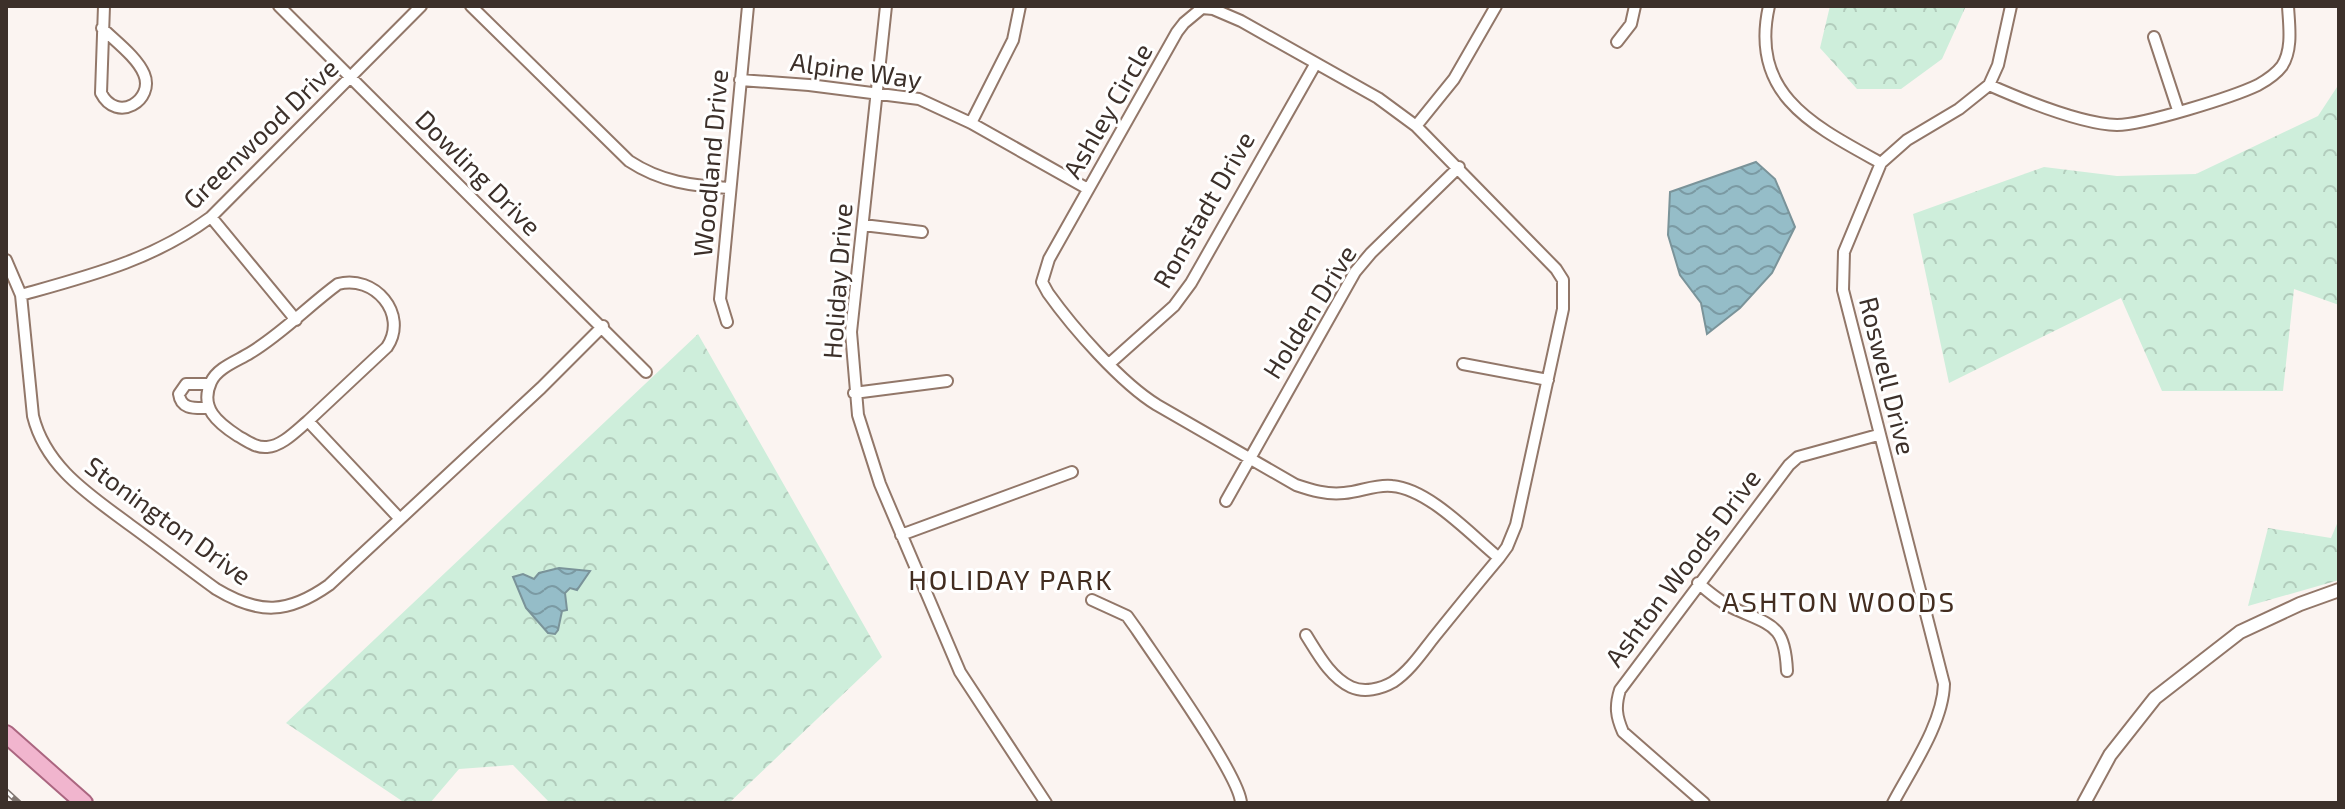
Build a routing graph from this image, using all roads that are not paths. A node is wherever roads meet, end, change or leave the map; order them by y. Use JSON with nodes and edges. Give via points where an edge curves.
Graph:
{"nodes":[{"id":1,"x":104,"y":6,"type":"edge"},
{"id":2,"x":279,"y":6,"type":"edge"},
{"id":3,"x":421,"y":6,"type":"edge"},
{"id":4,"x":471,"y":6,"type":"edge"},
{"id":5,"x":748,"y":6,"type":"edge"},
{"id":6,"x":886,"y":6,"type":"edge"},
{"id":7,"x":1020,"y":6,"type":"edge"},
{"id":8,"x":1496,"y":6,"type":"edge"},
{"id":9,"x":1635,"y":6,"type":"edge"},
{"id":10,"x":1769,"y":6,"type":"edge"},
{"id":11,"x":2011,"y":6,"type":"edge"},
{"id":12,"x":2288,"y":6,"type":"edge"},
{"id":13,"x":102,"y":28,"type":"junction"},
{"id":14,"x":2154,"y":37,"type":"dead end"},
{"id":15,"x":1617,"y":42,"type":"dead end"},
{"id":16,"x":1316,"y":63,"type":"junction"},
{"id":17,"x":351,"y":77,"type":"junction"},
{"id":18,"x":740,"y":80,"type":"junction"},
{"id":19,"x":1989,"y":85,"type":"junction"},
{"id":20,"x":877,"y":92,"type":"junction"},
{"id":21,"x":2178,"y":110,"type":"junction"},
{"id":22,"x":971,"y":123,"type":"junction"},
{"id":23,"x":1416,"y":126,"type":"junction"},
{"id":24,"x":1881,"y":163,"type":"junction"},
{"id":25,"x":1459,"y":167,"type":"junction"},
{"id":26,"x":730,"y":188,"type":"junction"},
{"id":27,"x":1088,"y":189,"type":"junction"},
{"id":28,"x":211,"y":217,"type":"junction"},
{"id":29,"x":863,"y":225,"type":"junction"},
{"id":30,"x":922,"y":232,"type":"dead end"},
{"id":31,"x":6,"y":260,"type":"edge"},
{"id":32,"x":21,"y":295,"type":"junction"},
{"id":33,"x":296,"y":320,"type":"junction"},
{"id":34,"x":727,"y":322,"type":"dead end"},
{"id":35,"x":603,"y":326,"type":"junction"},
{"id":36,"x":1109,"y":364,"type":"junction"},
{"id":37,"x":1463,"y":364,"type":"dead end"},
{"id":38,"x":646,"y":372,"type":"dead end"},
{"id":39,"x":1548,"y":380,"type":"junction"},
{"id":40,"x":947,"y":381,"type":"dead end"},
{"id":41,"x":210,"y":384,"type":"junction"},
{"id":42,"x":854,"y":393,"type":"junction"},
{"id":43,"x":209,"y":408,"type":"junction"},
{"id":44,"x":308,"y":421,"type":"junction"},
{"id":45,"x":1878,"y":435,"type":"junction"},
{"id":46,"x":1249,"y":459,"type":"junction"},
{"id":47,"x":1072,"y":472,"type":"dead end"},
{"id":48,"x":1226,"y":501,"type":"dead end"},
{"id":49,"x":400,"y":519,"type":"junction"},
{"id":50,"x":901,"y":535,"type":"junction"},
{"id":51,"x":1499,"y":558,"type":"junction"},
{"id":52,"x":1698,"y":583,"type":"junction"},
{"id":53,"x":2339,"y":590,"type":"edge"},
{"id":54,"x":1092,"y":600,"type":"dead end"},
{"id":55,"x":1306,"y":635,"type":"dead end"},
{"id":56,"x":1787,"y":671,"type":"dead end"},
{"id":57,"x":6,"y":734,"type":"edge"},
{"id":58,"x":84,"y":803,"type":"edge"},
{"id":59,"x":1046,"y":803,"type":"edge"},
{"id":60,"x":1241,"y":803,"type":"edge"},
{"id":61,"x":1704,"y":803,"type":"edge"},
{"id":62,"x":1893,"y":803,"type":"edge"},
{"id":63,"x":2084,"y":803,"type":"edge"}],
"edges":[{"from":1,"to":13,"type":"street"},
{"from":2,"to":17,"type":"street","name":"Dowling Drive"},
{"from":3,"to":17,"type":"street","name":"Greenwood Drive"},
{"from":4,"to":26,"type":"street","via":[[629,161],[666,180]]},
{"from":5,"to":18,"type":"street","name":"Woodland Drive"},
{"from":6,"to":20,"type":"street","name":"Holiday Drive"},
{"from":7,"to":22,"type":"street","via":[[1013,40]]},
{"from":8,"to":23,"type":"street","via":[[1454,79]]},
{"from":9,"to":15,"type":"street","via":[[1631,24]]},
{"from":10,"to":24,"type":"street","via":[[1765,58],[1773,79],[1808,119]]},
{"from":11,"to":19,"type":"street"},
{"from":12,"to":21,"type":"street","via":[[2288,50],[2274,75]]},
{"from":13,"to":13,"type":"street","via":[[143,70],[146,80],[136,103],[125,108],[106,103],[101,93]]},
{"from":14,"to":21,"type":"street"},
{"from":16,"to":23,"type":"street","name":"Ashley Circle"},
{"from":16,"to":27,"type":"street","name":"Ashley Circle","via":[[1233,17],[1202,8],[1177,32]]},
{"from":16,"to":36,"type":"street","name":"Ronstadt Drive","via":[[1191,283],[1174,306]]},
{"from":17,"to":28,"type":"street","name":"Greenwood Drive"},
{"from":17,"to":35,"type":"street","name":"Dowling Drive"},
{"from":18,"to":20,"type":"street","name":"Alpine Way"},
{"from":18,"to":26,"type":"street","name":"Woodland Drive"},
{"from":19,"to":21,"type":"street","via":[[2095,122],[2135,124]]},
{"from":19,"to":24,"type":"street","name":"Roswell Drive"},
{"from":20,"to":22,"type":"street","name":"Alpine Way","via":[[919,99]]},
{"from":20,"to":29,"type":"street","name":"Holiday Drive"},
{"from":22,"to":27,"type":"street","name":"Alpine Way"},
{"from":23,"to":25,"type":"street","name":"Ashley Circle"},
{"from":24,"to":45,"type":"street","name":"Roswell Drive","via":[[1844,252],[1842,271]]},
{"from":25,"to":39,"type":"street","name":"Ashley Circle","via":[[1563,280],[1563,309]]},
{"from":25,"to":46,"type":"street","name":"Holden Drive","via":[[1355,272]]},
{"from":26,"to":34,"type":"street","name":"Woodland Drive","via":[[720,299]]},
{"from":27,"to":36,"type":"street","name":"Ashley Circle","via":[[1042,282]]},
{"from":28,"to":32,"type":"street","name":"Greenwood Drive","via":[[134,261]]},
{"from":28,"to":33,"type":"street"},
{"from":29,"to":30,"type":"street"},
{"from":29,"to":42,"type":"street","name":"Holiday Drive","via":[[851,332]]},
{"from":31,"to":32,"type":"street","name":"Stonington Drive"},
{"from":32,"to":49,"type":"street","name":"Stonington Drive","via":[[33,416],[55,463],[83,490],[235,600],[273,609],[312,598]]},
{"from":33,"to":41,"type":"street","via":[[219,371]]},
{"from":33,"to":44,"type":"street","via":[[338,284],[351,280],[374,290],[394,318],[387,347]]},
{"from":35,"to":38,"type":"street","name":"Dowling Drive"},
{"from":35,"to":49,"type":"street","name":"Stonington Drive"},
{"from":36,"to":46,"type":"street","name":"Ashley Circle","via":[[1138,393]]},
{"from":37,"to":39,"type":"street"},
{"from":39,"to":51,"type":"street","name":"Ashley Circle","via":[[1516,525]]},
{"from":40,"to":42,"type":"street"},
{"from":41,"to":43,"type":"street"},
{"from":41,"to":43,"type":"street","via":[[186,384],[179,394],[187,407]]},
{"from":42,"to":50,"type":"street","name":"Holiday Drive","via":[[867,450]]},
{"from":43,"to":44,"type":"street","via":[[220,425],[259,447],[278,444]]},
{"from":44,"to":49,"type":"street"},
{"from":45,"to":52,"type":"street","name":"Ashton Woods Drive","via":[[1798,457]]},
{"from":45,"to":62,"type":"street","name":"Roswell Drive","via":[[1944,684],[1938,717]]},
{"from":46,"to":48,"type":"street","name":"Holden Drive"},
{"from":46,"to":51,"type":"street","name":"Ashley Circle","via":[[1296,485],[1327,494],[1392,486],[1409,490]]},
{"from":47,"to":50,"type":"street"},
{"from":50,"to":59,"type":"street","name":"Holiday Drive","via":[[960,672]]},
{"from":51,"to":55,"type":"street","name":"Ashley Circle","via":[[1412,665],[1381,687],[1366,691],[1338,678]]},
{"from":52,"to":56,"type":"street","via":[[1732,607],[1774,626],[1786,649]]},
{"from":52,"to":61,"type":"street","name":"Ashton Woods Drive","via":[[1620,690],[1616,703],[1623,732]]},
{"from":53,"to":63,"type":"street","via":[[2240,632],[2155,698],[2110,755]]},
{"from":54,"to":60,"type":"street","via":[[1127,616],[1225,765]]},
{"from":57,"to":58,"type":"main road"}]}
